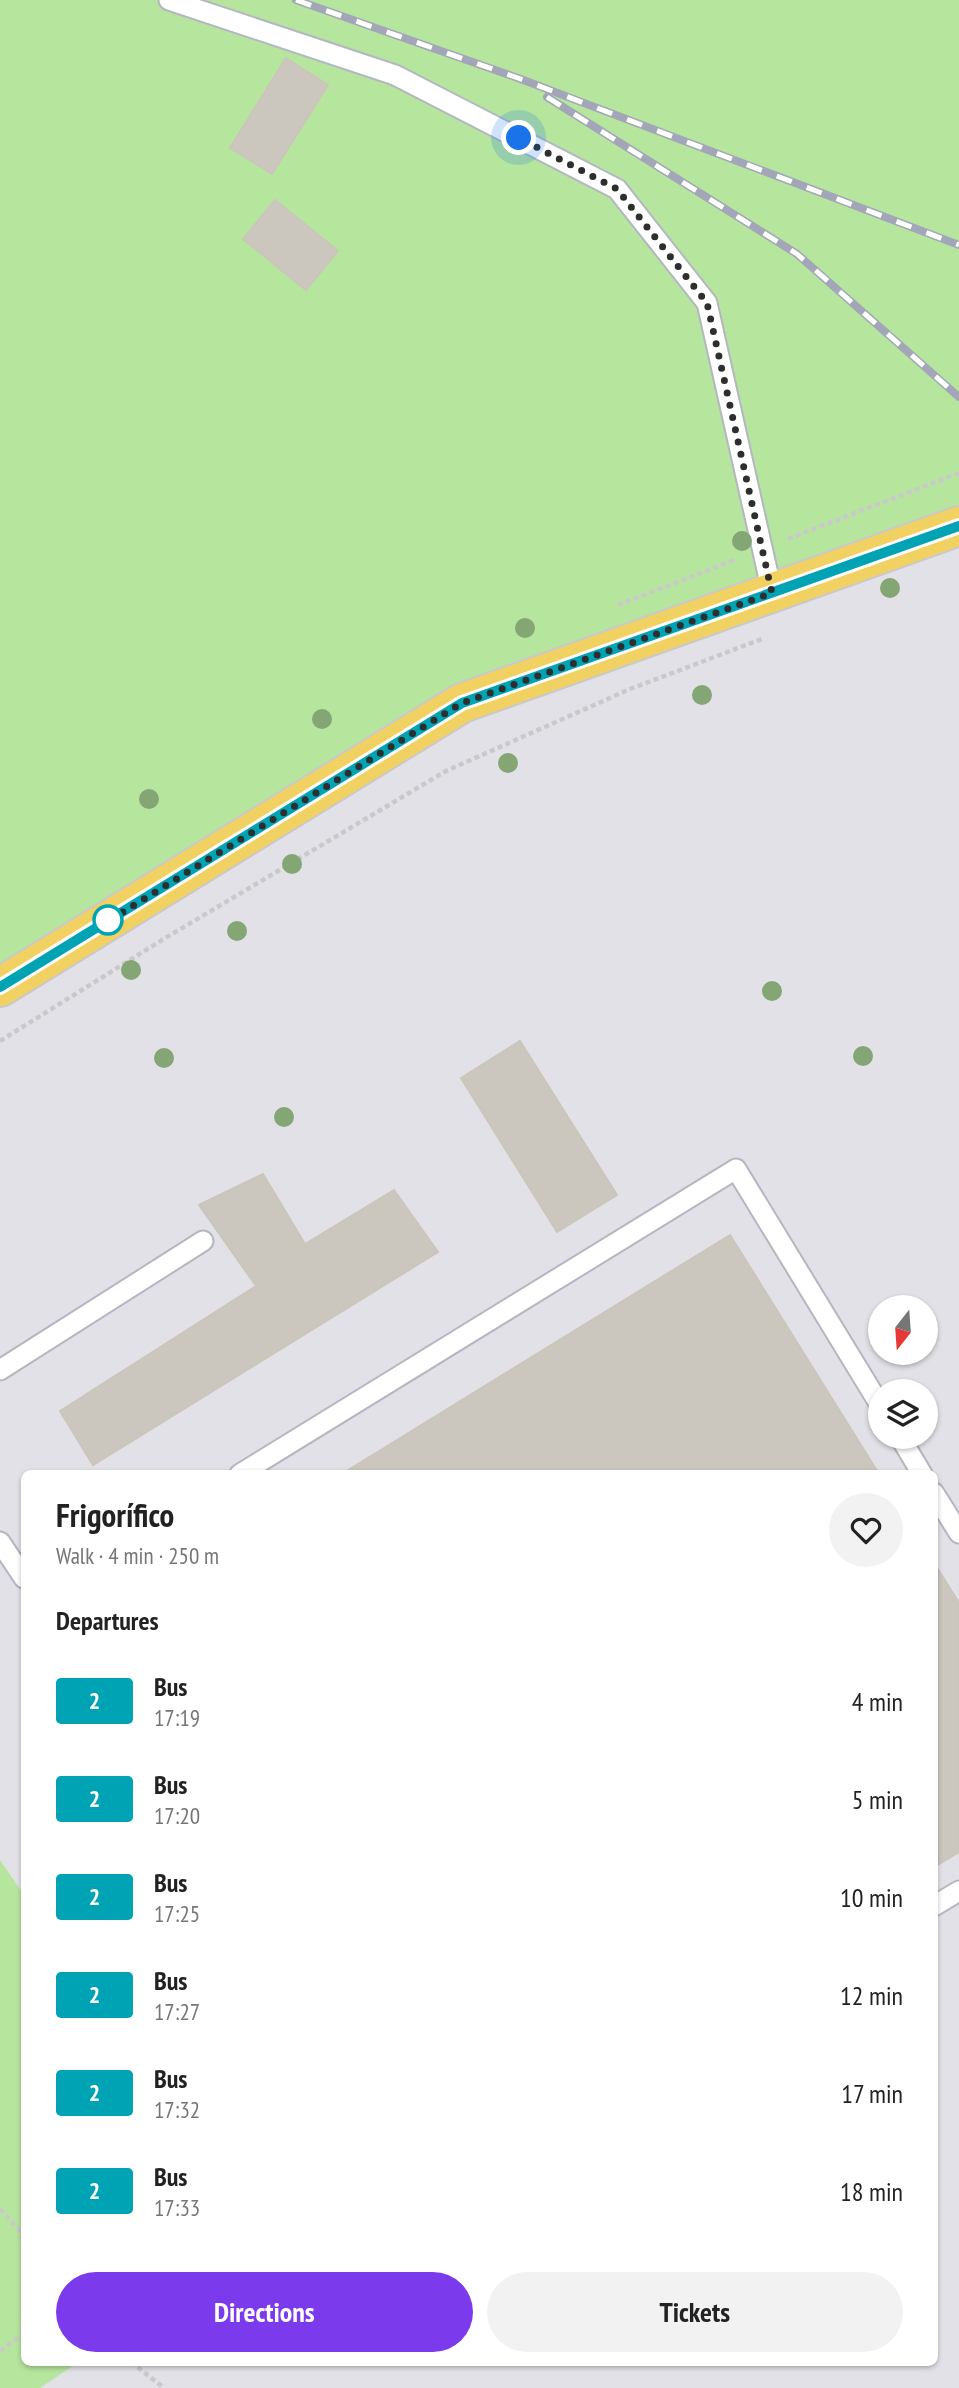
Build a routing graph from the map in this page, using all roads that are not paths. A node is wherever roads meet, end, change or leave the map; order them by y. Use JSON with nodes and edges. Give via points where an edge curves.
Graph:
{"nodes":[{"id":1,"x":169,"y":0,"type":"edge"},
{"id":2,"x":959,"y":526,"type":"edge"},
{"id":3,"x":772,"y":593,"type":"junction"},
{"id":4,"x":0,"y":987,"type":"edge"},
{"id":5,"x":203,"y":1241,"type":"dead end"},
{"id":6,"x":0,"y":1370,"type":"edge"},
{"id":7,"x":868,"y":1385,"type":"edge"},
{"id":8,"x":907,"y":1449,"type":"edge"},
{"id":9,"x":247,"y":1470,"type":"edge"},
{"id":10,"x":920,"y":1470,"type":"edge"},
{"id":11,"x":938,"y":1499,"type":"edge"},
{"id":12,"x":959,"y":1533,"type":"edge"},
{"id":13,"x":0,"y":1542,"type":"edge"},
{"id":14,"x":21,"y":1574,"type":"edge"},
{"id":15,"x":959,"y":1891,"type":"edge"},
{"id":16,"x":938,"y":1904,"type":"edge"}],
"edges":[{"from":1,"to":3,"type":"lane","via":[[395,75],[617,189],[707,303]]},
{"from":2,"to":3,"type":"main road"},
{"from":3,"to":4,"type":"main road","via":[[462,703]]},
{"from":5,"to":6,"type":"lane"},
{"from":7,"to":9,"type":"lane","via":[[736,1169]]},
{"from":8,"to":10,"type":"lane"},
{"from":11,"to":12,"type":"lane"},
{"from":13,"to":14,"type":"lane"},
{"from":15,"to":16,"type":"lane"}]}
